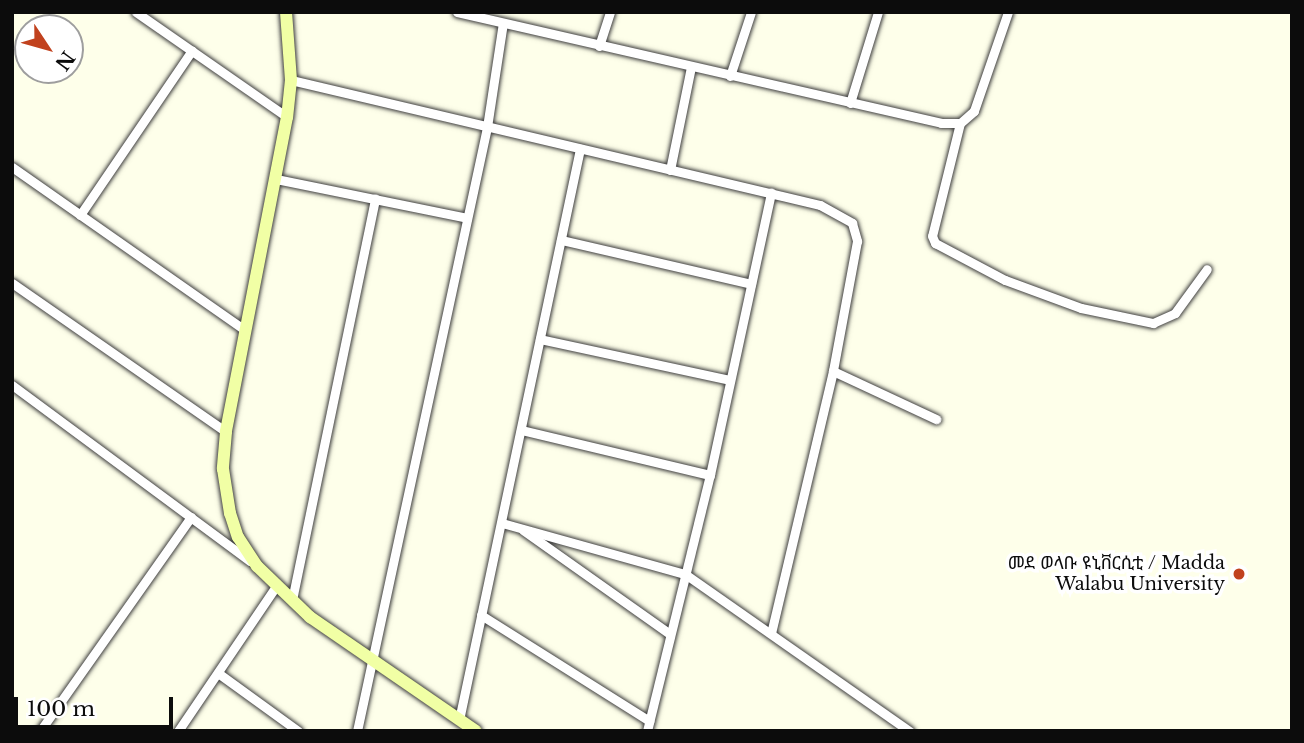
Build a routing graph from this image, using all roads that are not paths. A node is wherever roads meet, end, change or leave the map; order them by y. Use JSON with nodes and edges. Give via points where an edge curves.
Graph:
{"nodes":[{"id":1,"x":136,"y":12,"type":"edge"},
{"id":2,"x":286,"y":12,"type":"edge"},
{"id":3,"x":457,"y":12,"type":"edge"},
{"id":4,"x":610,"y":12,"type":"edge"},
{"id":5,"x":751,"y":12,"type":"edge"},
{"id":6,"x":878,"y":12,"type":"edge"},
{"id":7,"x":1008,"y":12,"type":"edge"},
{"id":8,"x":478,"y":15,"type":"edge"},
{"id":9,"x":503,"y":23,"type":"junction"},
{"id":10,"x":599,"y":46,"type":"junction"},
{"id":11,"x":192,"y":50,"type":"junction"},
{"id":12,"x":691,"y":67,"type":"junction"},
{"id":13,"x":730,"y":76,"type":"junction"},
{"id":14,"x":291,"y":80,"type":"junction"},
{"id":15,"x":850,"y":103,"type":"junction"},
{"id":16,"x":287,"y":117,"type":"junction"},
{"id":17,"x":960,"y":123,"type":"junction"},
{"id":18,"x":487,"y":127,"type":"junction"},
{"id":19,"x":580,"y":149,"type":"junction"},
{"id":20,"x":12,"y":167,"type":"edge"},
{"id":21,"x":670,"y":170,"type":"junction"},
{"id":22,"x":276,"y":179,"type":"junction"},
{"id":23,"x":771,"y":193,"type":"junction"},
{"id":24,"x":375,"y":198,"type":"junction"},
{"id":25,"x":80,"y":215,"type":"junction"},
{"id":26,"x":467,"y":218,"type":"junction"},
{"id":27,"x":561,"y":240,"type":"junction"},
{"id":28,"x":1207,"y":270,"type":"dead end"},
{"id":29,"x":12,"y":283,"type":"edge"},
{"id":30,"x":751,"y":284,"type":"junction"},
{"id":31,"x":245,"y":330,"type":"junction"},
{"id":32,"x":540,"y":339,"type":"junction"},
{"id":33,"x":833,"y":371,"type":"junction"},
{"id":34,"x":730,"y":380,"type":"junction"},
{"id":35,"x":12,"y":386,"type":"edge"},
{"id":36,"x":936,"y":419,"type":"dead end"},
{"id":37,"x":521,"y":430,"type":"junction"},
{"id":38,"x":226,"y":432,"type":"junction"},
{"id":39,"x":710,"y":475,"type":"junction"},
{"id":40,"x":191,"y":517,"type":"junction"},
{"id":41,"x":502,"y":523,"type":"junction"},
{"id":42,"x":515,"y":525,"type":"junction"},
{"id":43,"x":257,"y":566,"type":"junction"},
{"id":44,"x":685,"y":574,"type":"junction"},
{"id":45,"x":277,"y":585,"type":"junction"},
{"id":46,"x":292,"y":600,"type":"junction"},
{"id":47,"x":481,"y":615,"type":"junction"},
{"id":48,"x":771,"y":633,"type":"junction"},
{"id":49,"x":670,"y":634,"type":"junction"},
{"id":50,"x":372,"y":663,"type":"junction"},
{"id":51,"x":218,"y":673,"type":"junction"},
{"id":52,"x":459,"y":720,"type":"junction"},
{"id":53,"x":648,"y":726,"type":"edge"},
{"id":54,"x":40,"y":731,"type":"edge"},
{"id":55,"x":178,"y":731,"type":"edge"},
{"id":56,"x":298,"y":731,"type":"edge"},
{"id":57,"x":356,"y":731,"type":"edge"},
{"id":58,"x":476,"y":731,"type":"edge"},
{"id":59,"x":909,"y":731,"type":"edge"}],
"edges":[{"from":1,"to":11,"type":"street"},
{"from":2,"to":14,"type":"street"},
{"from":3,"to":8,"type":"street"},
{"from":4,"to":10,"type":"street"},
{"from":5,"to":13,"type":"street"},
{"from":6,"to":15,"type":"street"},
{"from":7,"to":17,"type":"street","via":[[974,110]]},
{"from":8,"to":9,"type":"street"},
{"from":9,"to":10,"type":"street"},
{"from":9,"to":18,"type":"street"},
{"from":10,"to":12,"type":"street"},
{"from":11,"to":16,"type":"street"},
{"from":11,"to":25,"type":"street"},
{"from":12,"to":13,"type":"street"},
{"from":12,"to":21,"type":"street"},
{"from":13,"to":15,"type":"street"},
{"from":14,"to":16,"type":"street"},
{"from":14,"to":18,"type":"street"},
{"from":15,"to":17,"type":"street"},
{"from":16,"to":22,"type":"street"},
{"from":17,"to":28,"type":"street","via":[[932,236],[942,249],[1005,280],[1081,308],[1153,323],[1175,313]]},
{"from":18,"to":19,"type":"street"},
{"from":18,"to":26,"type":"street"},
{"from":19,"to":21,"type":"street"},
{"from":19,"to":27,"type":"street"},
{"from":20,"to":25,"type":"street"},
{"from":21,"to":23,"type":"street"},
{"from":22,"to":24,"type":"street"},
{"from":22,"to":31,"type":"street"},
{"from":23,"to":30,"type":"street"},
{"from":23,"to":33,"type":"street","via":[[820,205],[852,223],[857,241]]},
{"from":24,"to":26,"type":"street"},
{"from":24,"to":46,"type":"street"},
{"from":25,"to":31,"type":"street"},
{"from":26,"to":50,"type":"street"},
{"from":27,"to":30,"type":"street"},
{"from":27,"to":32,"type":"street"},
{"from":29,"to":38,"type":"street"},
{"from":30,"to":34,"type":"street"},
{"from":31,"to":38,"type":"street"},
{"from":32,"to":34,"type":"street"},
{"from":32,"to":37,"type":"street"},
{"from":33,"to":36,"type":"street"},
{"from":33,"to":48,"type":"street"},
{"from":34,"to":39,"type":"street"},
{"from":35,"to":40,"type":"street"},
{"from":37,"to":39,"type":"street"},
{"from":37,"to":41,"type":"street"},
{"from":38,"to":43,"type":"street","via":[[224,488],[238,537]]},
{"from":39,"to":44,"type":"street"},
{"from":40,"to":43,"type":"street"},
{"from":40,"to":54,"type":"street"},
{"from":41,"to":42,"type":"street"},
{"from":41,"to":47,"type":"street"},
{"from":42,"to":44,"type":"street"},
{"from":42,"to":49,"type":"street"},
{"from":43,"to":45,"type":"street"},
{"from":44,"to":48,"type":"street"},
{"from":44,"to":49,"type":"street"},
{"from":45,"to":46,"type":"street"},
{"from":45,"to":51,"type":"street"},
{"from":46,"to":50,"type":"street"},
{"from":47,"to":52,"type":"street"},
{"from":47,"to":53,"type":"street"},
{"from":48,"to":59,"type":"street"},
{"from":49,"to":53,"type":"street"},
{"from":50,"to":52,"type":"street"},
{"from":50,"to":57,"type":"street"},
{"from":51,"to":55,"type":"street"},
{"from":51,"to":56,"type":"street"},
{"from":52,"to":58,"type":"street"}]}
